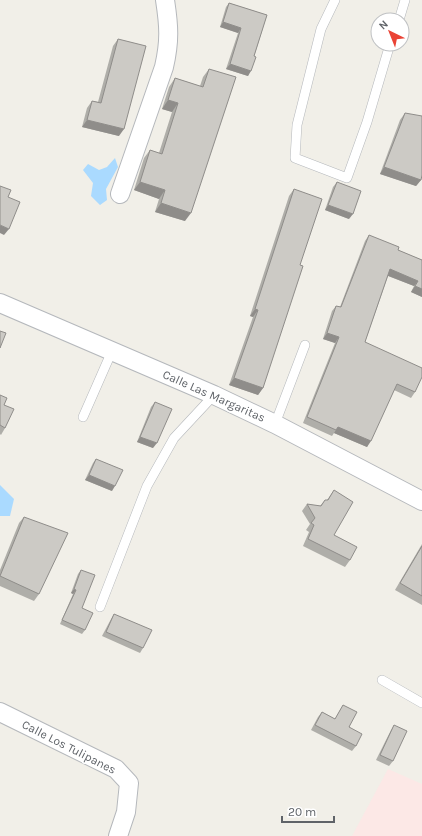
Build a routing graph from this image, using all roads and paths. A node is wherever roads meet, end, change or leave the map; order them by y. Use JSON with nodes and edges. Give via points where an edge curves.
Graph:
{"nodes":[{"id":1,"x":165,"y":0,"type":"edge"},
{"id":2,"x":335,"y":0,"type":"edge"},
{"id":3,"x":405,"y":0,"type":"edge"},
{"id":4,"x":401,"y":12,"type":"edge"},
{"id":5,"x":388,"y":52,"type":"edge"},
{"id":6,"x":120,"y":194,"type":"dead end"},
{"id":7,"x":0,"y":304,"type":"edge"},
{"id":8,"x":305,"y":345,"type":"dead end"},
{"id":9,"x":112,"y":351,"type":"junction"},
{"id":10,"x":214,"y":394,"type":"junction"},
{"id":11,"x":82,"y":417,"type":"dead end"},
{"id":12,"x":275,"y":424,"type":"junction"},
{"id":13,"x":422,"y":501,"type":"edge"},
{"id":14,"x":100,"y":607,"type":"dead end"},
{"id":15,"x":382,"y":680,"type":"dead end"},
{"id":16,"x":422,"y":703,"type":"edge"},
{"id":17,"x":0,"y":712,"type":"edge"},
{"id":18,"x":118,"y":836,"type":"edge"}],
"edges":[{"from":1,"to":6,"type":"street","via":[[169,30],[164,67]]},
{"from":2,"to":5,"type":"lane","via":[[321,29],[298,125],[295,158],[347,178]]},
{"from":3,"to":4,"type":"lane"},
{"from":7,"to":9,"type":"street","name":"Calle Las Margaritas"},
{"from":8,"to":12,"type":"lane"},
{"from":9,"to":10,"type":"street","name":"Calle Las Margaritas"},
{"from":9,"to":11,"type":"lane"},
{"from":10,"to":12,"type":"street","name":"Calle Las Margaritas"},
{"from":10,"to":14,"type":"lane","via":[[174,438],[147,486]]},
{"from":12,"to":13,"type":"street","name":"Calle Las Margaritas"},
{"from":15,"to":16,"type":"lane"},
{"from":17,"to":18,"type":"street","name":"Calle Los Tulipanes","via":[[116,769],[129,783],[126,812]]}]}
